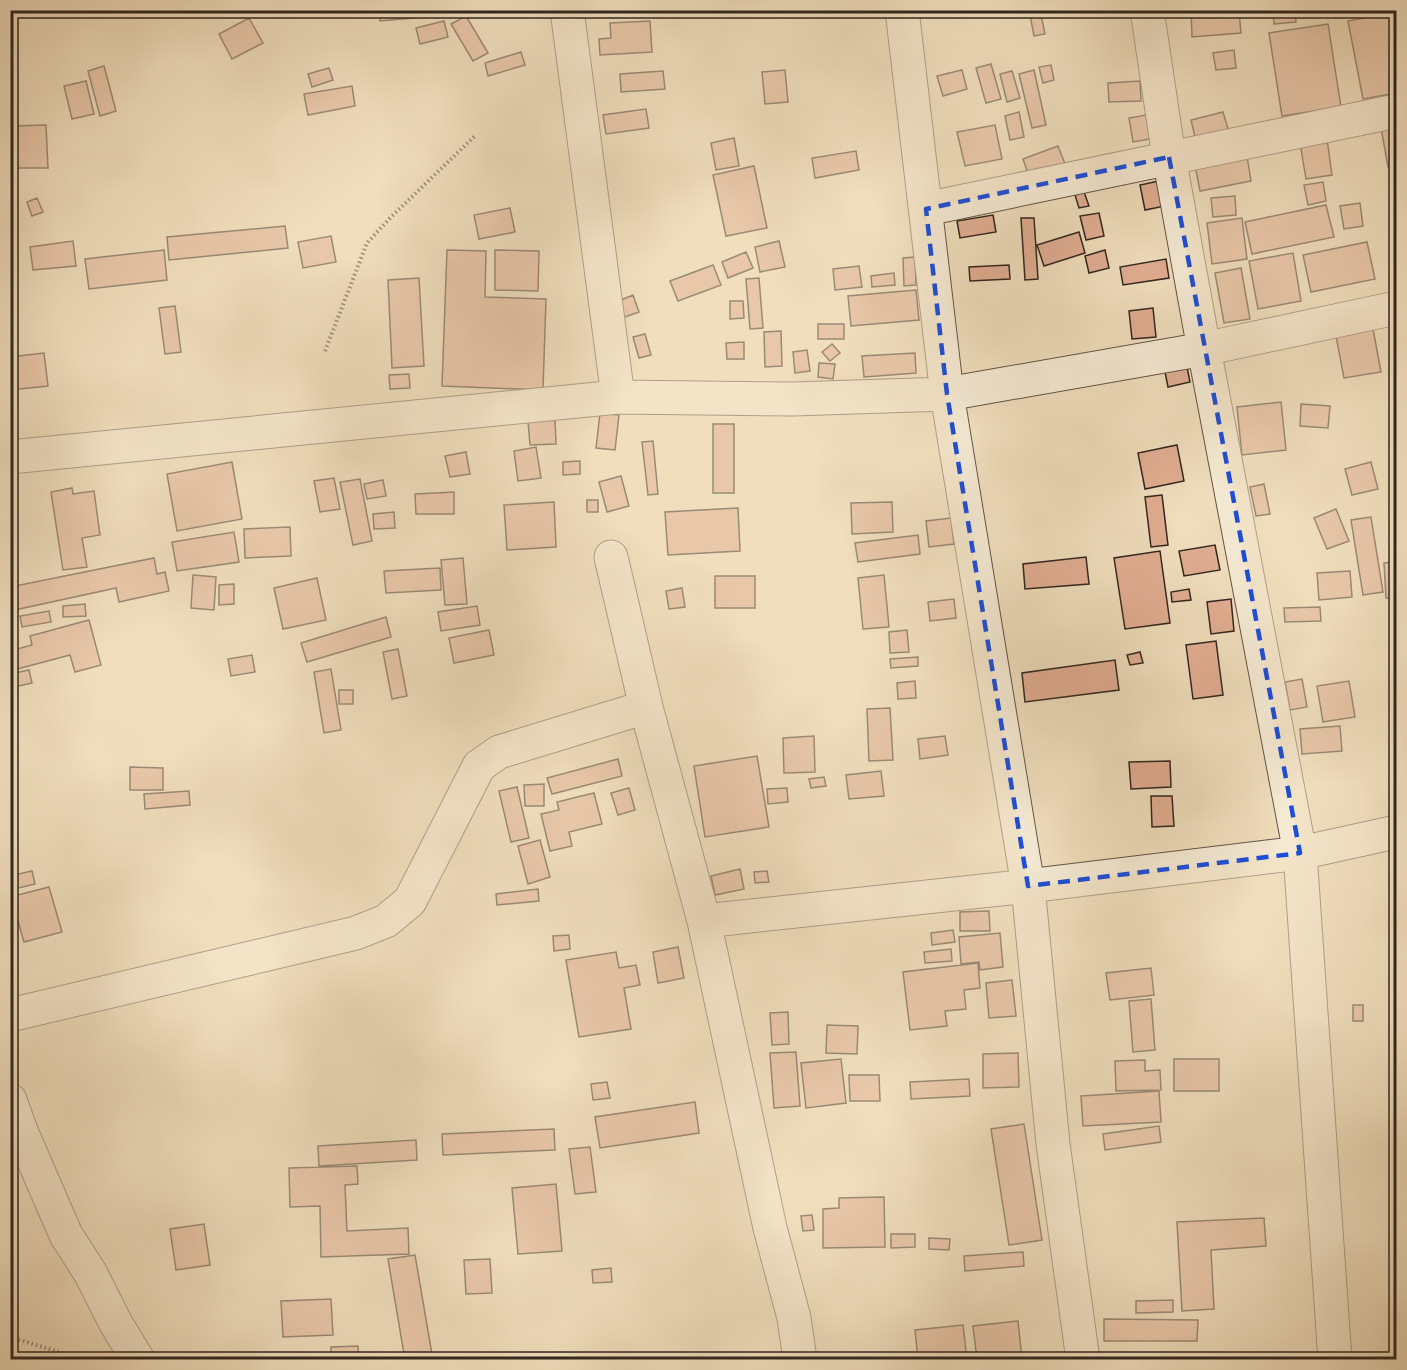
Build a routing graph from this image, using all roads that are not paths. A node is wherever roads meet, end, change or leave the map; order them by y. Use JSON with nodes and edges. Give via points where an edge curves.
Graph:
{"nodes":[{"id":1,"x":567,"y":10,"type":"edge"},
{"id":2,"x":903,"y":10,"type":"edge"},
{"id":3,"x":1147,"y":10,"type":"edge"},
{"id":4,"x":1396,"y":111,"type":"edge"},
{"id":5,"x":1169,"y":157,"type":"junction"},
{"id":6,"x":926,"y":209,"type":"junction"},
{"id":7,"x":1396,"y":308,"type":"edge"},
{"id":8,"x":1204,"y":349,"type":"junction"},
{"id":9,"x":947,"y":394,"type":"junction"},
{"id":10,"x":618,"y":397,"type":"junction"},
{"id":11,"x":10,"y":457,"type":"edge"},
{"id":12,"x":611,"y":557,"type":"dead end"},
{"id":13,"x":646,"y":706,"type":"junction"},
{"id":14,"x":1396,"y":832,"type":"edge"},
{"id":15,"x":1300,"y":853,"type":"junction"},
{"id":16,"x":1028,"y":886,"type":"junction"},
{"id":17,"x":704,"y":921,"type":"junction"},
{"id":18,"x":10,"y":1015,"type":"edge"},
{"id":19,"x":10,"y":1100,"type":"edge"},
{"id":20,"x":138,"y":1359,"type":"edge"},
{"id":21,"x":800,"y":1359,"type":"edge"},
{"id":22,"x":1083,"y":1359,"type":"edge"},
{"id":23,"x":1335,"y":1359,"type":"edge"}],
"edges":[{"from":1,"to":10,"type":"street"},
{"from":2,"to":6,"type":"street"},
{"from":3,"to":5,"type":"street"},
{"from":4,"to":5,"type":"street"},
{"from":5,"to":6,"type":"street"},
{"from":5,"to":8,"type":"street"},
{"from":6,"to":9,"type":"street"},
{"from":7,"to":8,"type":"street"},
{"from":8,"to":9,"type":"street"},
{"from":8,"to":15,"type":"street"},
{"from":9,"to":10,"type":"street","via":[[793,399]]},
{"from":9,"to":16,"type":"street"},
{"from":10,"to":11,"type":"street"},
{"from":12,"to":13,"type":"street"},
{"from":13,"to":17,"type":"street"},
{"from":13,"to":18,"type":"street","via":[[499,752],[479,766],[411,901],[386,921],[356,933]]},
{"from":14,"to":15,"type":"street"},
{"from":15,"to":16,"type":"street"},
{"from":15,"to":23,"type":"street"},
{"from":16,"to":17,"type":"street"},
{"from":16,"to":22,"type":"street","via":[[1053,1144]]},
{"from":17,"to":21,"type":"street"},
{"from":19,"to":20,"type":"street","via":[[66,1234]]}]}
